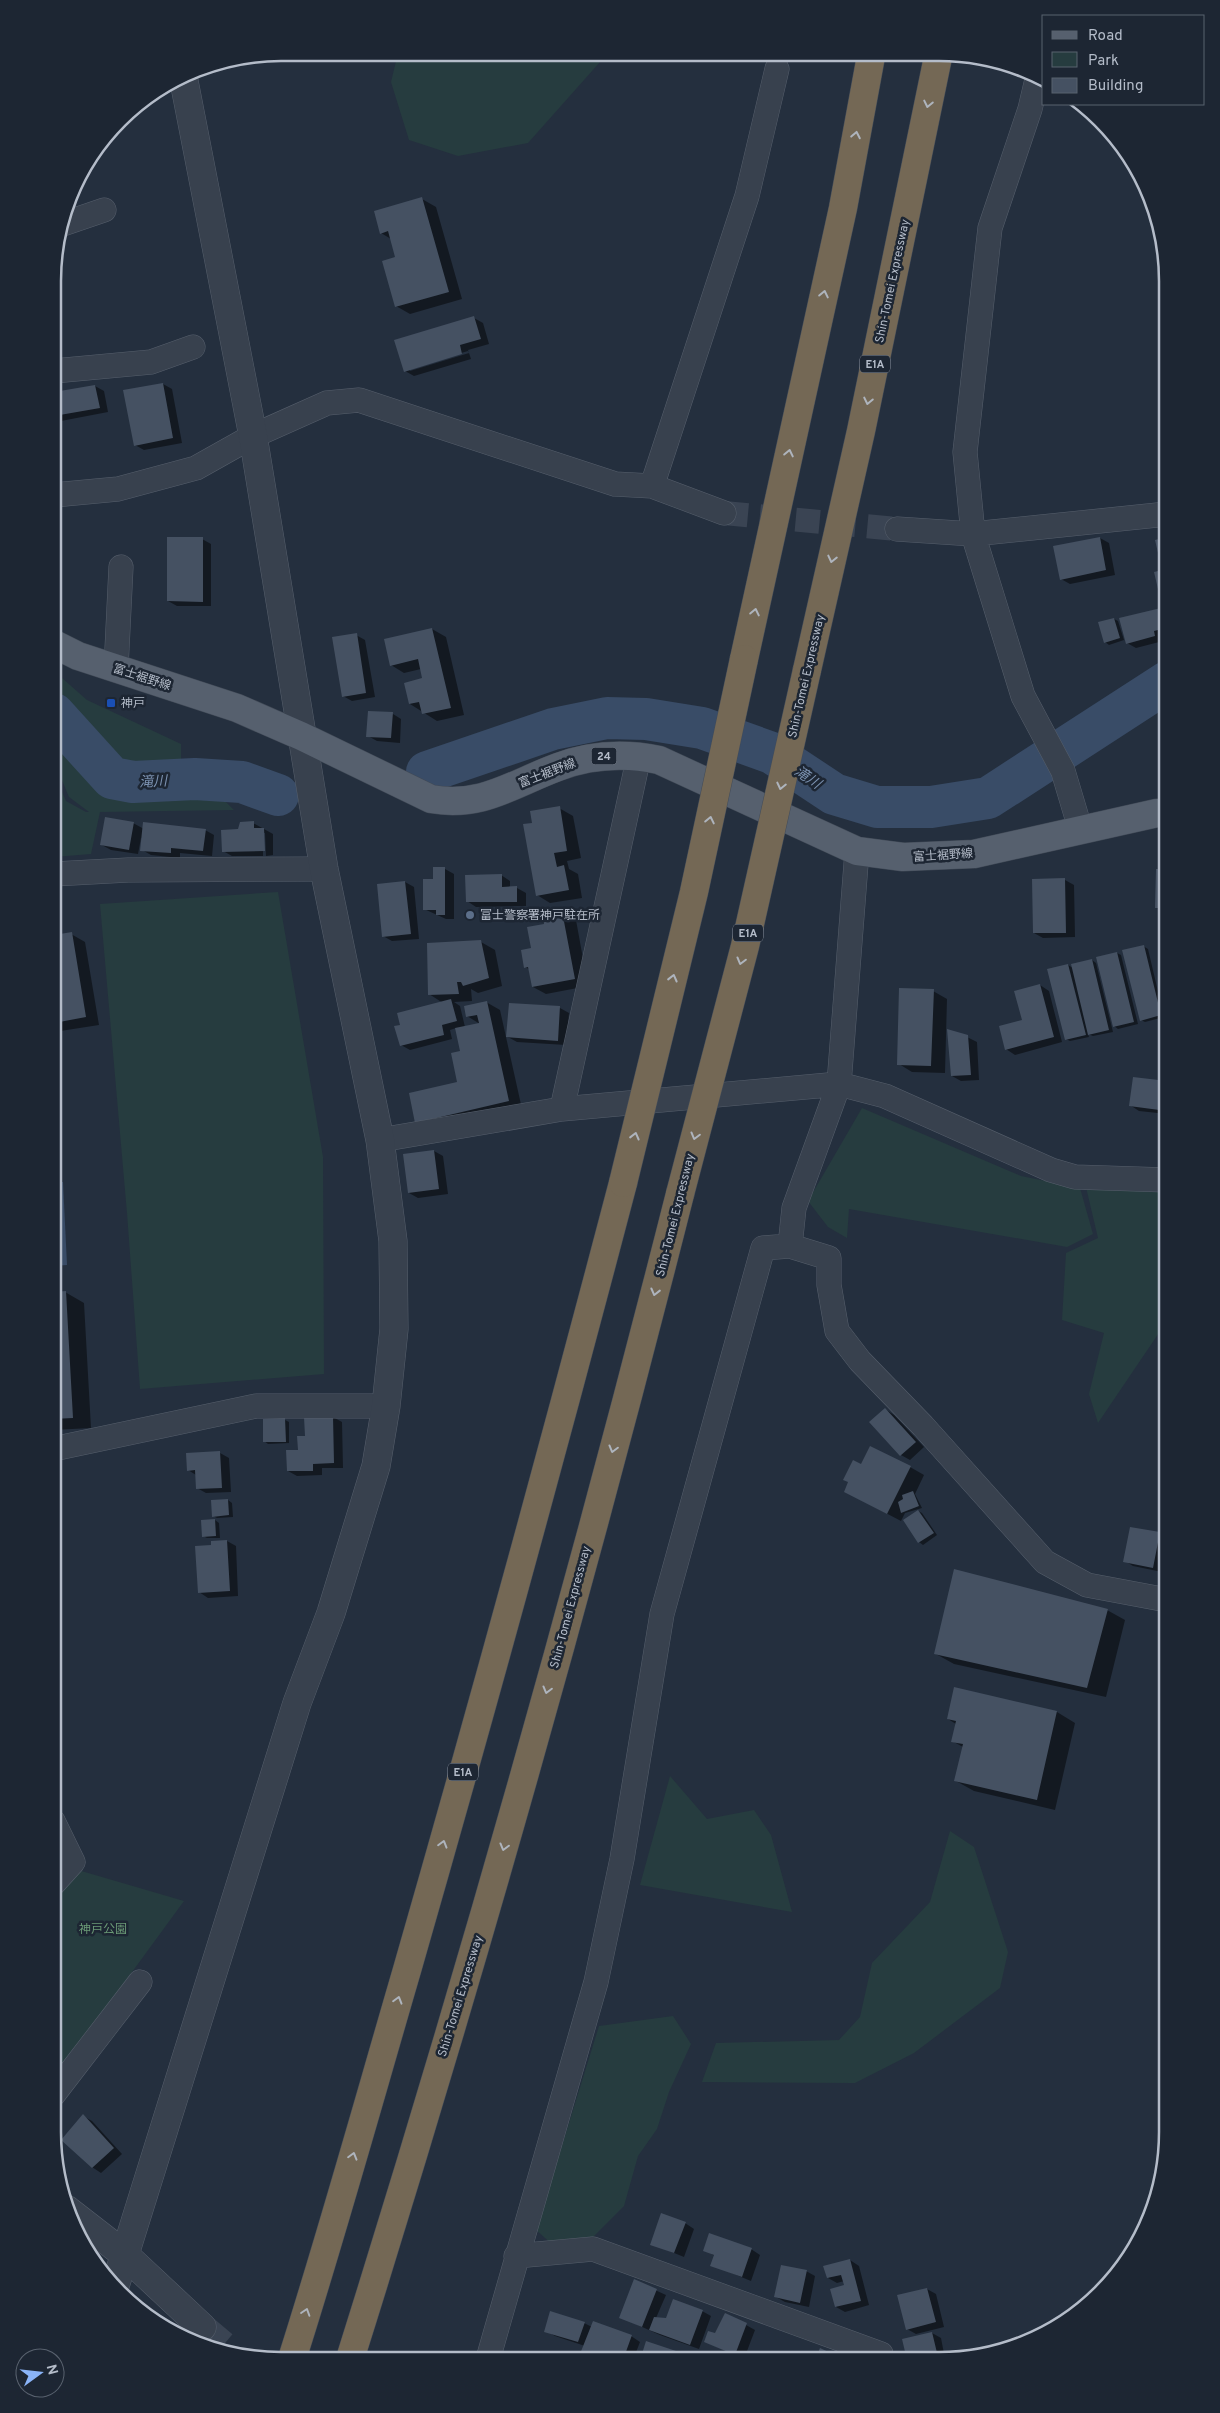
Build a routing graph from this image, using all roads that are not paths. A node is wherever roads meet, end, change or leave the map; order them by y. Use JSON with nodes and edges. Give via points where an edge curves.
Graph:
{"nodes":[{"id":1,"x":871,"y":61,"type":"edge"},
{"id":2,"x":937,"y":61,"type":"edge"},
{"id":3,"x":777,"y":69,"type":"dead end"},
{"id":4,"x":185,"y":84,"type":"edge"},
{"id":5,"x":1036,"y":84,"type":"edge"},
{"id":6,"x":104,"y":210,"type":"dead end"},
{"id":7,"x":70,"y":222,"type":"edge"},
{"id":8,"x":193,"y":347,"type":"dead end"},
{"id":9,"x":61,"y":370,"type":"edge"},
{"id":10,"x":253,"y":436,"type":"junction"},
{"id":11,"x":652,"y":486,"type":"junction"},
{"id":12,"x":61,"y":493,"type":"edge"},
{"id":13,"x":724,"y":513,"type":"tunnel mouth"},
{"id":14,"x":1159,"y":515,"type":"edge"},
{"id":15,"x":897,"y":529,"type":"tunnel mouth"},
{"id":16,"x":973,"y":534,"type":"junction"},
{"id":17,"x":120,"y":567,"type":"dead end"},
{"id":18,"x":61,"y":648,"type":"edge"},
{"id":19,"x":116,"y":669,"type":"junction"},
{"id":20,"x":301,"y":736,"type":"junction"},
{"id":21,"x":639,"y":756,"type":"junction"},
{"id":22,"x":1159,"y":813,"type":"edge"},
{"id":23,"x":1080,"y":828,"type":"junction"},
{"id":24,"x":857,"y":851,"type":"junction"},
{"id":25,"x":324,"y":869,"type":"junction"},
{"id":26,"x":61,"y":874,"type":"edge"},
{"id":27,"x":838,"y":1084,"type":"junction"},
{"id":28,"x":562,"y":1109,"type":"junction"},
{"id":29,"x":380,"y":1140,"type":"junction"},
{"id":30,"x":1159,"y":1180,"type":"edge"},
{"id":31,"x":790,"y":1246,"type":"junction"},
{"id":32,"x":386,"y":1406,"type":"junction"},
{"id":33,"x":61,"y":1447,"type":"edge"},
{"id":34,"x":1159,"y":1598,"type":"edge"},
{"id":35,"x":61,"y":1837,"type":"edge"},
{"id":36,"x":61,"y":1875,"type":"edge"},
{"id":37,"x":140,"y":1982,"type":"dead end"},
{"id":38,"x":61,"y":2083,"type":"edge"},
{"id":39,"x":80,"y":2220,"type":"edge"},
{"id":40,"x":124,"y":2254,"type":"junction"},
{"id":41,"x":516,"y":2256,"type":"junction"},
{"id":42,"x":117,"y":2278,"type":"edge"},
{"id":43,"x":202,"y":2326,"type":"tunnel mouth"},
{"id":44,"x":294,"y":2352,"type":"edge"},
{"id":45,"x":352,"y":2352,"type":"edge"},
{"id":46,"x":493,"y":2352,"type":"edge"},
{"id":47,"x":876,"y":2352,"type":"edge"}],
"edges":[{"from":44,"to":1,"type":"highway","number":"E1A","one_way":true,"bridge":true,"via":[[442,1847],[623,1183],[694,892]]},
{"from":2,"to":45,"type":"highway","name":"Shin-Tomei Expressway","number":"E1A","one_way":true,"bridge":true,"via":[[861,431],[745,946],[637,1363],[501,1858]]},
{"from":3,"to":11,"type":"street","via":[[747,196]]},
{"from":4,"to":10,"type":"street"},
{"from":5,"to":16,"type":"street","via":[[990,228],[965,452]]},
{"from":6,"to":7,"type":"street"},
{"from":8,"to":9,"type":"street","via":[[151,362]]},
{"from":10,"to":11,"type":"street","via":[[327,403],[358,400],[615,484]]},
{"from":10,"to":12,"type":"street","via":[[196,468],[154,481],[118,489]]},
{"from":10,"to":20,"type":"street"},
{"from":11,"to":13,"type":"street"},
{"from":14,"to":16,"type":"street"},
{"from":15,"to":16,"type":"street"},
{"from":16,"to":23,"type":"street","via":[[1023,696],[1063,771]]},
{"from":17,"to":19,"type":"street"},
{"from":18,"to":19,"type":"main road","name":"富士裾野線","number":"24"},
{"from":19,"to":20,"type":"main road","name":"富士裾野線","number":"24","via":[[237,708]]},
{"from":20,"to":21,"type":"main road","name":"富士裾野線","number":"24","via":[[431,799],[452,802],[484,798],[559,766],[595,756]]},
{"from":20,"to":25,"type":"street"},
{"from":21,"to":24,"type":"main road","name":"富士裾野線","number":"24","via":[[659,760]]},
{"from":21,"to":28,"type":"street"},
{"from":22,"to":23,"type":"main road","name":"富士裾野線","number":"24"},
{"from":23,"to":24,"type":"main road","name":"富士裾野線","number":"24","via":[[974,854],[904,857]]},
{"from":24,"to":27,"type":"street"},
{"from":25,"to":26,"type":"street"},
{"from":25,"to":29,"type":"street"},
{"from":27,"to":28,"type":"street"},
{"from":27,"to":30,"type":"street","via":[[885,1096],[1051,1170],[1075,1177]]},
{"from":27,"to":31,"type":"street","via":[[794,1208]]},
{"from":28,"to":29,"type":"street"},
{"from":29,"to":32,"type":"street","via":[[393,1241],[394,1330]]},
{"from":31,"to":34,"type":"street","via":[[829,1258],[829,1285],[837,1331],[860,1361],[1045,1562],[1087,1585]]},
{"from":31,"to":41,"type":"street","via":[[763,1248],[667,1595],[622,1858],[596,1982]]},
{"from":32,"to":33,"type":"street","via":[[256,1406]]},
{"from":32,"to":40,"type":"street","via":[[376,1466],[356,1534],[297,1702]]},
{"from":35,"to":36,"type":"street","via":[[73,1862]]},
{"from":37,"to":38,"type":"street"},
{"from":39,"to":40,"type":"street"},
{"from":40,"to":42,"type":"street"},
{"from":40,"to":43,"type":"street"},
{"from":41,"to":46,"type":"street"},
{"from":41,"to":47,"type":"street","via":[[593,2249]]}]}
